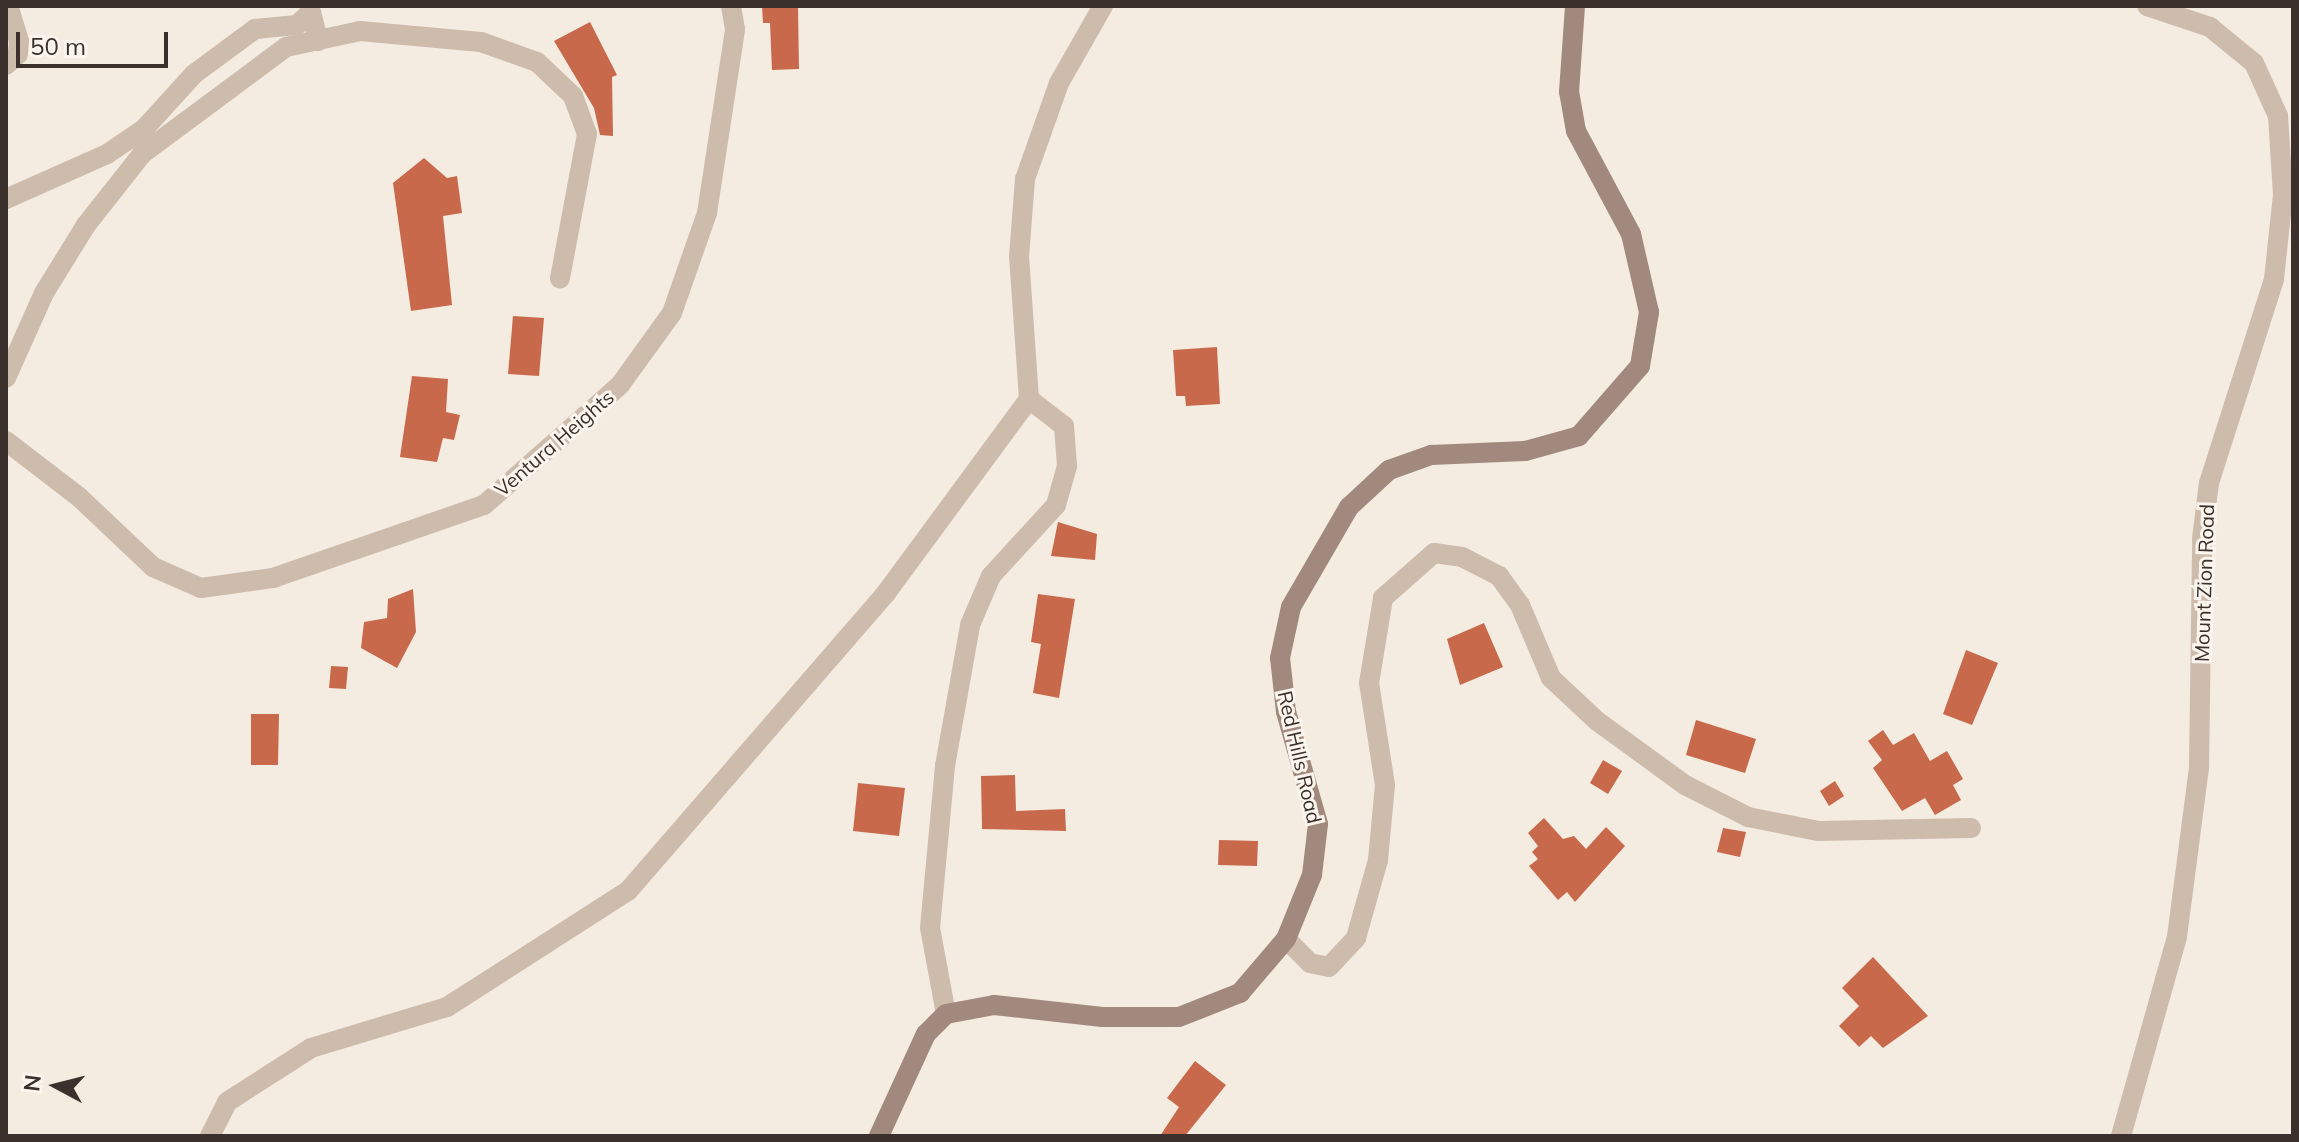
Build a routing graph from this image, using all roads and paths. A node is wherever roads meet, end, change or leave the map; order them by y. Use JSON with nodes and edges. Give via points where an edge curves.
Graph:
{"nodes":[{"id":1,"x":8,"y":6,"type":"edge"},
{"id":2,"x":731,"y":6,"type":"edge"},
{"id":3,"x":1103,"y":6,"type":"edge"},
{"id":4,"x":1575,"y":6,"type":"edge"},
{"id":5,"x":2147,"y":6,"type":"edge"},
{"id":6,"x":318,"y":41,"type":"junction"},
{"id":7,"x":6,"y":65,"type":"edge"},
{"id":8,"x":6,"y":199,"type":"edge"},
{"id":9,"x":560,"y":278,"type":"dead end"},
{"id":10,"x":6,"y":378,"type":"edge"},
{"id":11,"x":1029,"y":399,"type":"junction"},
{"id":12,"x":6,"y":441,"type":"edge"},
{"id":13,"x":1971,"y":828,"type":"dead end"},
{"id":14,"x":1286,"y":939,"type":"junction"},
{"id":15,"x":946,"y":1014,"type":"junction"},
{"id":16,"x":210,"y":1136,"type":"edge"},
{"id":17,"x":879,"y":1136,"type":"edge"},
{"id":18,"x":2121,"y":1136,"type":"edge"}],
"edges":[{"from":1,"to":7,"type":"street","via":[[19,41],[18,54]]},
{"from":2,"to":12,"type":"street","name":"Ventura Heights","via":[[735,29],[707,213],[672,313],[620,385],[484,505],[273,578],[201,588],[153,567],[79,497]]},
{"from":3,"to":11,"type":"street","via":[[1059,83],[1025,179],[1019,257]]},
{"from":4,"to":14,"type":"main road","name":"Red Hills Road","via":[[1569,92],[1574,118],[1631,234],[1649,312],[1640,366],[1579,436],[1525,451],[1431,455],[1389,470],[1349,507],[1291,607],[1280,658],[1286,712],[1318,824],[1312,875]]},
{"from":5,"to":18,"type":"street","name":"Mount Zion Road","via":[[2210,27],[2254,63],[2278,116],[2283,195],[2274,279],[2209,483],[2202,539],[2199,767],[2177,937]]},
{"from":6,"to":8,"type":"street","via":[[311,12],[297,25],[255,29],[194,74],[144,129],[107,154]]},
{"from":6,"to":9,"type":"street","via":[[360,31],[481,42],[537,62],[573,96],[587,134]]},
{"from":6,"to":10,"type":"street","via":[[286,47],[142,154],[86,225],[44,293]]},
{"from":11,"to":15,"type":"street","via":[[1064,426],[1067,466],[1056,505],[991,576],[970,625],[945,766],[930,928]]},
{"from":11,"to":16,"type":"street","via":[[886,593],[628,891],[447,1007],[311,1048],[227,1102]]},
{"from":13,"to":14,"type":"street","via":[[1818,831],[1735,811],[1622,740],[1551,678],[1520,605],[1499,576],[1462,557],[1434,553],[1383,598],[1369,683],[1385,785],[1378,860],[1356,938],[1329,967],[1310,963]]},
{"from":14,"to":15,"type":"main road","name":"Red Hills Road","via":[[1240,993],[1179,1017],[1102,1017],[994,1005]]},
{"from":15,"to":17,"type":"main road","via":[[926,1034]]}]}
